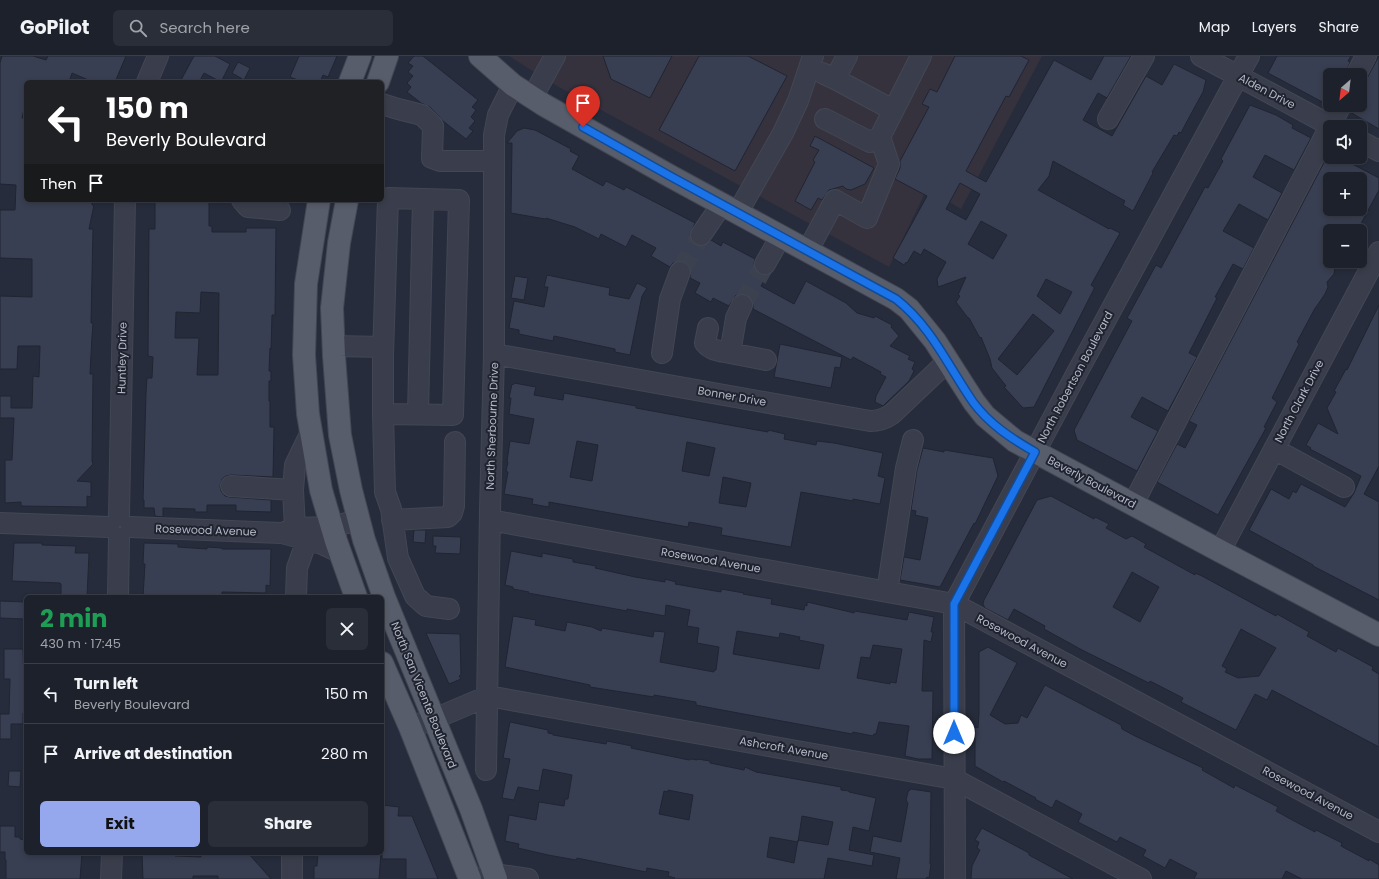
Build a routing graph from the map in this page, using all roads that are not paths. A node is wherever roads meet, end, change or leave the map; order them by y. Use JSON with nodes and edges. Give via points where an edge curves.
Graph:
{"nodes":[{"id":1,"x":158,"y":56,"type":"edge"},
{"id":2,"x":360,"y":56,"type":"edge"},
{"id":3,"x":387,"y":56,"type":"edge"},
{"id":4,"x":480,"y":56,"type":"edge"},
{"id":5,"x":541,"y":56,"type":"edge"},
{"id":6,"x":556,"y":56,"type":"edge"},
{"id":7,"x":847,"y":56,"type":"edge"},
{"id":8,"x":920,"y":56,"type":"edge"},
{"id":9,"x":1144,"y":56,"type":"edge"},
{"id":10,"x":1201,"y":56,"type":"edge"},
{"id":11,"x":1250,"y":56,"type":"edge"},
{"id":12,"x":1366,"y":56,"type":"edge"},
{"id":13,"x":811,"y":61,"type":"edge"},
{"id":14,"x":1360,"y":68,"type":"edge"},
{"id":15,"x":1238,"y":76,"type":"junction"},
{"id":16,"x":835,"y":79,"type":"junction"},
{"id":17,"x":148,"y":80,"type":"edge"},
{"id":18,"x":351,"y":80,"type":"edge"},
{"id":19,"x":379,"y":80,"type":"edge"},
{"id":20,"x":522,"y":91,"type":"junction"},
{"id":21,"x":384,"y":105,"type":"edge"},
{"id":22,"x":894,"y":110,"type":"junction"},
{"id":23,"x":825,"y":119,"type":"dead end"},
{"id":24,"x":1108,"y":119,"type":"dead end"},
{"id":25,"x":1323,"y":121,"type":"edge"},
{"id":26,"x":880,"y":137,"type":"junction"},
{"id":27,"x":1323,"y":143,"type":"edge"},
{"id":28,"x":1367,"y":145,"type":"edge"},
{"id":29,"x":1379,"y":151,"type":"edge"},
{"id":30,"x":494,"y":161,"type":"junction"},
{"id":31,"x":423,"y":199,"type":"junction"},
{"id":32,"x":125,"y":202,"type":"edge"},
{"id":33,"x":244,"y":202,"type":"edge"},
{"id":34,"x":319,"y":202,"type":"edge"},
{"id":35,"x":347,"y":202,"type":"edge"},
{"id":36,"x":730,"y":208,"type":"junction"},
{"id":37,"x":280,"y":210,"type":"dead end"},
{"id":38,"x":701,"y":235,"type":"tunnel mouth"},
{"id":39,"x":781,"y":236,"type":"junction"},
{"id":40,"x":808,"y":250,"type":"junction"},
{"id":41,"x":1379,"y":252,"type":"edge"},
{"id":42,"x":765,"y":264,"type":"tunnel mouth"},
{"id":43,"x":680,"y":272,"type":"tunnel mouth"},
{"id":44,"x":742,"y":305,"type":"tunnel mouth"},
{"id":45,"x":708,"y":328,"type":"dead end"},
{"id":46,"x":334,"y":351,"type":"junction"},
{"id":47,"x":383,"y":351,"type":"junction"},
{"id":48,"x":662,"y":353,"type":"dead end"},
{"id":49,"x":730,"y":353,"type":"junction"},
{"id":50,"x":494,"y":354,"type":"junction"},
{"id":51,"x":766,"y":360,"type":"dead end"},
{"id":52,"x":948,"y":361,"type":"junction"},
{"id":53,"x":383,"y":414,"type":"junction"},
{"id":54,"x":418,"y":414,"type":"junction"},
{"id":55,"x":311,"y":432,"type":"junction"},
{"id":56,"x":913,"y":440,"type":"dead end"},
{"id":57,"x":455,"y":442,"type":"dead end"},
{"id":58,"x":1274,"y":449,"type":"junction"},
{"id":59,"x":1035,"y":452,"type":"junction"},
{"id":60,"x":231,"y":486,"type":"dead end"},
{"id":61,"x":1344,"y":488,"type":"dead end"},
{"id":62,"x":293,"y":490,"type":"junction"},
{"id":63,"x":1133,"y":504,"type":"junction"},
{"id":64,"x":359,"y":520,"type":"junction"},
{"id":65,"x":392,"y":520,"type":"junction"},
{"id":66,"x":490,"y":520,"type":"junction"},
{"id":67,"x":0,"y":523,"type":"edge"},
{"id":68,"x":119,"y":527,"type":"junction"},
{"id":69,"x":331,"y":527,"type":"junction"},
{"id":70,"x":294,"y":534,"type":"junction"},
{"id":71,"x":1220,"y":551,"type":"junction"},
{"id":72,"x":339,"y":552,"type":"junction"},
{"id":73,"x":297,"y":568,"type":"junction"},
{"id":74,"x":887,"y":592,"type":"junction"},
{"id":75,"x":118,"y":595,"type":"edge"},
{"id":76,"x":296,"y":595,"type":"edge"},
{"id":77,"x":355,"y":595,"type":"edge"},
{"id":78,"x":383,"y":595,"type":"edge"},
{"id":79,"x":384,"y":597,"type":"edge"},
{"id":80,"x":954,"y":604,"type":"junction"},
{"id":81,"x":449,"y":609,"type":"dead end"},
{"id":82,"x":1379,"y":635,"type":"edge"},
{"id":83,"x":384,"y":668,"type":"edge"},
{"id":84,"x":488,"y":696,"type":"junction"},
{"id":85,"x":434,"y":719,"type":"junction"},
{"id":86,"x":410,"y":727,"type":"junction"},
{"id":87,"x":486,"y":770,"type":"dead end"},
{"id":88,"x":954,"y":778,"type":"junction"},
{"id":89,"x":1379,"y":832,"type":"edge"},
{"id":90,"x":112,"y":855,"type":"edge"},
{"id":91,"x":292,"y":855,"type":"edge"},
{"id":92,"x":490,"y":877,"type":"edge"},
{"id":93,"x":111,"y":879,"type":"edge"},
{"id":94,"x":292,"y":879,"type":"edge"},
{"id":95,"x":470,"y":879,"type":"edge"},
{"id":96,"x":528,"y":879,"type":"edge"},
{"id":97,"x":955,"y":879,"type":"edge"},
{"id":98,"x":1141,"y":879,"type":"edge"}],
"edges":[{"from":1,"to":17,"type":"street"},
{"from":2,"to":18,"type":"main road"},
{"from":3,"to":19,"type":"main road"},
{"from":4,"to":20,"type":"main road","name":"Beverly Boulevard"},
{"from":5,"to":20,"type":"street"},
{"from":6,"to":20,"type":"street"},
{"from":7,"to":16,"type":"street"},
{"from":8,"to":22,"type":"street"},
{"from":9,"to":24,"type":"street"},
{"from":10,"to":15,"type":"street","name":"Alden Drive"},
{"from":11,"to":15,"type":"street","name":"North Robertson Boulevard"},
{"from":12,"to":14,"type":"street"},
{"from":13,"to":16,"type":"street"},
{"from":13,"to":36,"type":"street","via":[[798,101],[783,133]]},
{"from":15,"to":25,"type":"street","name":"Alden Drive"},
{"from":15,"to":59,"type":"street","name":"North Robertson Boulevard"},
{"from":16,"to":22,"type":"street"},
{"from":20,"to":30,"type":"street","name":"North Sherbourne Drive","via":[[498,115],[494,135]]},
{"from":20,"to":36,"type":"main road","name":"Beverly Boulevard"},
{"from":21,"to":30,"type":"street","via":[[422,115],[433,126],[432,158]]},
{"from":22,"to":26,"type":"street"},
{"from":23,"to":26,"type":"street","via":[[870,142]]},
{"from":26,"to":40,"type":"street","via":[[889,164],[867,218],[835,200]]},
{"from":27,"to":63,"type":"street"},
{"from":28,"to":29,"type":"street"},
{"from":30,"to":50,"type":"street","name":"North Sherbourne Drive"},
{"from":31,"to":47,"type":"street","via":[[388,198]]},
{"from":31,"to":54,"type":"street"},
{"from":31,"to":54,"type":"street","via":[[459,200],[453,415]]},
{"from":32,"to":68,"type":"street","name":"Huntley Drive"},
{"from":33,"to":37,"type":"street","via":[[248,207]]},
{"from":34,"to":55,"type":"main road","via":[[306,292],[304,356]]},
{"from":35,"to":46,"type":"main road","name":"North San Vicente Boulevard","via":[[332,308]]},
{"from":36,"to":38,"type":"street"},
{"from":36,"to":39,"type":"main road","name":"Beverly Boulevard"},
{"from":39,"to":40,"type":"main road","name":"Beverly Boulevard"},
{"from":39,"to":42,"type":"street"},
{"from":40,"to":52,"type":"main road","name":"Beverly Boulevard","via":[[896,299],[909,309]]},
{"from":41,"to":58,"type":"street","name":"North Clark Drive"},
{"from":43,"to":48,"type":"street","via":[[670,299]]},
{"from":44,"to":49,"type":"street","via":[[736,318]]},
{"from":45,"to":49,"type":"street","via":[[705,343],[712,349]]},
{"from":46,"to":47,"type":"street"},
{"from":46,"to":64,"type":"main road","name":"North San Vicente Boulevard","via":[[340,435]]},
{"from":47,"to":53,"type":"street"},
{"from":49,"to":51,"type":"street"},
{"from":50,"to":52,"type":"street","name":"Bonner Drive","via":[[870,421],[886,419]]},
{"from":50,"to":66,"type":"street","name":"North Sherbourne Drive"},
{"from":52,"to":59,"type":"main road","name":"Beverly Boulevard","via":[[985,416],[1015,441]]},
{"from":53,"to":54,"type":"street"},
{"from":53,"to":65,"type":"street","via":[[385,492]]},
{"from":55,"to":62,"type":"street","via":[[295,465]]},
{"from":55,"to":69,"type":"main road","via":[[321,490]]},
{"from":56,"to":74,"type":"street","via":[[906,468]]},
{"from":57,"to":65,"type":"street","via":[[452,513],[448,517]]},
{"from":58,"to":61,"type":"street"},
{"from":58,"to":71,"type":"street","name":"North Clark Drive"},
{"from":59,"to":63,"type":"main road","name":"Beverly Boulevard"},
{"from":59,"to":80,"type":"street","name":"North Robertson Boulevard"},
{"from":60,"to":62,"type":"street"},
{"from":62,"to":70,"type":"street"},
{"from":63,"to":71,"type":"main road","name":"Beverly Boulevard"},
{"from":64,"to":69,"type":"street","name":"Rosewood Avenue"},
{"from":64,"to":78,"type":"main road","name":"North San Vicente Boulevard"},
{"from":65,"to":81,"type":"street","via":[[398,558],[415,596],[426,606]]},
{"from":66,"to":74,"type":"street","name":"Rosewood Avenue"},
{"from":66,"to":84,"type":"street","name":"North Sherbourne Drive"},
{"from":67,"to":68,"type":"street","name":"Rosewood Avenue"},
{"from":68,"to":70,"type":"street","name":"Rosewood Avenue"},
{"from":68,"to":75,"type":"street","name":"Huntley Drive"},
{"from":69,"to":70,"type":"street","name":"Rosewood Avenue"},
{"from":69,"to":72,"type":"main road"},
{"from":70,"to":72,"type":"street","name":"Rosewood Avenue"},
{"from":70,"to":73,"type":"street"},
{"from":70,"to":73,"type":"street"},
{"from":71,"to":82,"type":"main road","name":"Beverly Boulevard"},
{"from":72,"to":77,"type":"main road"},
{"from":73,"to":76,"type":"street"},
{"from":74,"to":80,"type":"street","name":"Rosewood Avenue"},
{"from":79,"to":85,"type":"main road","name":"North San Vicente Boulevard"},
{"from":80,"to":88,"type":"street","name":"North Robertson Boulevard"},
{"from":80,"to":89,"type":"street","name":"Rosewood Avenue"},
{"from":83,"to":86,"type":"main road"},
{"from":84,"to":85,"type":"street"},
{"from":84,"to":87,"type":"street","name":"North Sherbourne Drive"},
{"from":84,"to":88,"type":"street","name":"Ashcroft Avenue"},
{"from":85,"to":86,"type":"street"},
{"from":85,"to":92,"type":"main road","name":"North San Vicente Boulevard","via":[[471,809]]},
{"from":86,"to":95,"type":"main road"},
{"from":88,"to":97,"type":"street","name":"North Robertson Boulevard"},
{"from":88,"to":98,"type":"street","name":"Ashcroft Avenue"},
{"from":90,"to":93,"type":"street"},
{"from":91,"to":94,"type":"street"},
{"from":92,"to":96,"type":"street"}]}
